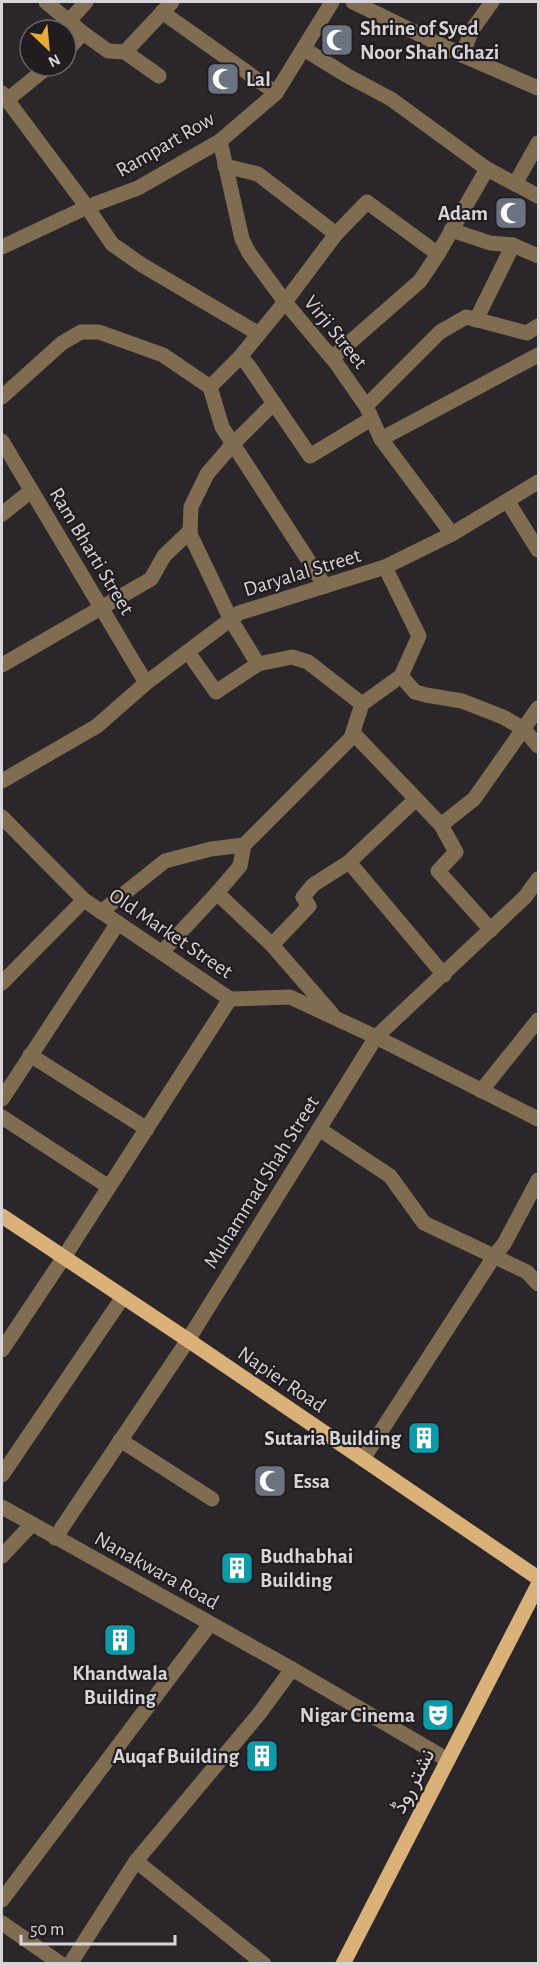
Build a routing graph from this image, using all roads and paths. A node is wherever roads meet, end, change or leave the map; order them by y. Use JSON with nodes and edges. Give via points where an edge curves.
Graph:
{"nodes":[{"id":1,"x":46,"y":2,"type":"edge"},
{"id":2,"x":86,"y":2,"type":"edge"},
{"id":3,"x":332,"y":2,"type":"edge"},
{"id":4,"x":353,"y":2,"type":"edge"},
{"id":5,"x":492,"y":2,"type":"edge"},
{"id":6,"x":167,"y":7,"type":"edge"},
{"id":7,"x":65,"y":18,"type":"edge"},
{"id":8,"x":72,"y":18,"type":"edge"},
{"id":9,"x":78,"y":29,"type":"edge"},
{"id":10,"x":83,"y":33,"type":"junction"},
{"id":11,"x":78,"y":38,"type":"edge"},
{"id":12,"x":304,"y":49,"type":"junction"},
{"id":13,"x":125,"y":52,"type":"junction"},
{"id":14,"x":462,"y":55,"type":"junction"},
{"id":15,"x":159,"y":76,"type":"dead end"},
{"id":16,"x":32,"y":78,"type":"edge"},
{"id":17,"x":538,"y":88,"type":"edge"},
{"id":18,"x":276,"y":93,"type":"junction"},
{"id":19,"x":4,"y":97,"type":"edge"},
{"id":20,"x":220,"y":141,"type":"junction"},
{"id":21,"x":538,"y":143,"type":"edge"},
{"id":22,"x":225,"y":166,"type":"junction"},
{"id":23,"x":487,"y":169,"type":"junction"},
{"id":24,"x":515,"y":184,"type":"junction"},
{"id":25,"x":538,"y":196,"type":"edge"},
{"id":26,"x":87,"y":207,"type":"junction"},
{"id":27,"x":451,"y":230,"type":"junction"},
{"id":28,"x":336,"y":234,"type":"junction"},
{"id":29,"x":513,"y":244,"type":"junction"},
{"id":30,"x":2,"y":247,"type":"edge"},
{"id":31,"x":438,"y":254,"type":"junction"},
{"id":32,"x":538,"y":256,"type":"edge"},
{"id":33,"x":285,"y":302,"type":"junction"},
{"id":34,"x":476,"y":320,"type":"junction"},
{"id":35,"x":533,"y":329,"type":"edge"},
{"id":36,"x":259,"y":334,"type":"junction"},
{"id":37,"x":538,"y":355,"type":"edge"},
{"id":38,"x":240,"y":357,"type":"junction"},
{"id":39,"x":332,"y":358,"type":"junction"},
{"id":40,"x":210,"y":387,"type":"junction"},
{"id":41,"x":2,"y":397,"type":"edge"},
{"id":42,"x":274,"y":404,"type":"junction"},
{"id":43,"x":368,"y":412,"type":"junction"},
{"id":44,"x":381,"y":439,"type":"junction"},
{"id":45,"x":2,"y":441,"type":"edge"},
{"id":46,"x":233,"y":444,"type":"junction"},
{"id":47,"x":538,"y":482,"type":"edge"},
{"id":48,"x":31,"y":491,"type":"junction"},
{"id":49,"x":508,"y":502,"type":"junction"},
{"id":50,"x":2,"y":514,"type":"edge"},
{"id":51,"x":190,"y":531,"type":"junction"},
{"id":52,"x":452,"y":534,"type":"junction"},
{"id":53,"x":538,"y":550,"type":"edge"},
{"id":54,"x":385,"y":567,"type":"junction"},
{"id":55,"x":325,"y":586,"type":"junction"},
{"id":56,"x":101,"y":608,"type":"junction"},
{"id":57,"x":231,"y":620,"type":"junction"},
{"id":58,"x":188,"y":652,"type":"junction"},
{"id":59,"x":258,"y":664,"type":"junction"},
{"id":60,"x":2,"y":665,"type":"edge"},
{"id":61,"x":401,"y":675,"type":"junction"},
{"id":62,"x":146,"y":683,"type":"junction"},
{"id":63,"x":362,"y":704,"type":"junction"},
{"id":64,"x":538,"y":708,"type":"edge"},
{"id":65,"x":524,"y":729,"type":"junction"},
{"id":66,"x":353,"y":733,"type":"junction"},
{"id":67,"x":538,"y":746,"type":"edge"},
{"id":68,"x":2,"y":781,"type":"edge"},
{"id":69,"x":416,"y":799,"type":"junction"},
{"id":70,"x":2,"y":817,"type":"edge"},
{"id":71,"x":441,"y":825,"type":"junction"},
{"id":72,"x":244,"y":845,"type":"junction"},
{"id":73,"x":349,"y":862,"type":"junction"},
{"id":74,"x":538,"y":879,"type":"edge"},
{"id":75,"x":218,"y":893,"type":"junction"},
{"id":76,"x":84,"y":900,"type":"junction"},
{"id":77,"x":101,"y":912,"type":"junction"},
{"id":78,"x":118,"y":923,"type":"junction"},
{"id":79,"x":490,"y":930,"type":"junction"},
{"id":80,"x":272,"y":945,"type":"junction"},
{"id":81,"x":162,"y":952,"type":"junction"},
{"id":82,"x":444,"y":975,"type":"junction"},
{"id":83,"x":3,"y":980,"type":"edge"},
{"id":84,"x":230,"y":999,"type":"junction"},
{"id":85,"x":336,"y":1018,"type":"junction"},
{"id":86,"x":538,"y":1020,"type":"edge"},
{"id":87,"x":376,"y":1037,"type":"junction"},
{"id":88,"x":30,"y":1055,"type":"junction"},
{"id":89,"x":481,"y":1091,"type":"junction"},
{"id":90,"x":2,"y":1099,"type":"edge"},
{"id":91,"x":2,"y":1117,"type":"edge"},
{"id":92,"x":538,"y":1119,"type":"edge"},
{"id":93,"x":147,"y":1128,"type":"junction"},
{"id":94,"x":319,"y":1130,"type":"junction"},
{"id":95,"x":538,"y":1180,"type":"edge"},
{"id":96,"x":109,"y":1187,"type":"junction"},
{"id":97,"x":2,"y":1216,"type":"edge"},
{"id":98,"x":495,"y":1256,"type":"junction"},
{"id":99,"x":64,"y":1257,"type":"junction"},
{"id":100,"x":538,"y":1284,"type":"edge"},
{"id":101,"x":123,"y":1297,"type":"junction"},
{"id":102,"x":188,"y":1340,"type":"junction"},
{"id":103,"x":2,"y":1350,"type":"edge"},
{"id":104,"x":120,"y":1440,"type":"junction"},
{"id":105,"x":363,"y":1460,"type":"junction"},
{"id":106,"x":2,"y":1474,"type":"edge"},
{"id":107,"x":212,"y":1499,"type":"dead end"},
{"id":108,"x":2,"y":1507,"type":"edge"},
{"id":109,"x":32,"y":1524,"type":"junction"},
{"id":110,"x":55,"y":1538,"type":"junction"},
{"id":111,"x":2,"y":1556,"type":"edge"},
{"id":112,"x":538,"y":1578,"type":"edge"},
{"id":113,"x":538,"y":1585,"type":"edge"},
{"id":114,"x":210,"y":1624,"type":"junction"},
{"id":115,"x":292,"y":1669,"type":"junction"},
{"id":116,"x":448,"y":1760,"type":"junction"},
{"id":117,"x":136,"y":1861,"type":"junction"},
{"id":118,"x":2,"y":1899,"type":"edge"},
{"id":119,"x":2,"y":1923,"type":"edge"},
{"id":120,"x":259,"y":1962,"type":"edge"},
{"id":121,"x":61,"y":1964,"type":"edge"},
{"id":122,"x":70,"y":1964,"type":"edge"},
{"id":123,"x":343,"y":1964,"type":"edge"}],
"edges":[{"from":1,"to":7,"type":"street"},
{"from":2,"to":8,"type":"street"},
{"from":3,"to":12,"type":"street","name":"Rampart Row"},
{"from":4,"to":14,"type":"street"},
{"from":5,"to":14,"type":"street","via":[[472,30]]},
{"from":6,"to":13,"type":"street"},
{"from":6,"to":18,"type":"street"},
{"from":9,"to":10,"type":"street"},
{"from":10,"to":11,"type":"street"},
{"from":10,"to":13,"type":"street","via":[[108,51]]},
{"from":12,"to":18,"type":"street","name":"Rampart Row"},
{"from":12,"to":23,"type":"street","via":[[391,99]]},
{"from":13,"to":15,"type":"street"},
{"from":14,"to":17,"type":"street"},
{"from":16,"to":19,"type":"street"},
{"from":18,"to":20,"type":"street","name":"Rampart Row"},
{"from":19,"to":26,"type":"street"},
{"from":20,"to":22,"type":"street","name":"Virji Street"},
{"from":20,"to":26,"type":"street","name":"Rampart Row","via":[[138,188]]},
{"from":21,"to":24,"type":"street"},
{"from":22,"to":28,"type":"street","via":[[258,174]]},
{"from":22,"to":33,"type":"street","name":"Virji Street","via":[[242,239]]},
{"from":23,"to":24,"type":"street"},
{"from":23,"to":27,"type":"street"},
{"from":24,"to":25,"type":"street"},
{"from":26,"to":30,"type":"street","name":"Rampart Row"},
{"from":26,"to":36,"type":"street","via":[[112,244]]},
{"from":27,"to":29,"type":"street","via":[[490,243]]},
{"from":27,"to":31,"type":"street"},
{"from":28,"to":31,"type":"street","via":[[367,202]]},
{"from":28,"to":33,"type":"street"},
{"from":29,"to":32,"type":"street"},
{"from":29,"to":34,"type":"street"},
{"from":31,"to":39,"type":"street","via":[[420,281]]},
{"from":33,"to":36,"type":"street"},
{"from":33,"to":39,"type":"street","name":"Virji Street"},
{"from":34,"to":35,"type":"street"},
{"from":34,"to":43,"type":"street","via":[[466,317],[440,332]]},
{"from":35,"to":37,"type":"street"},
{"from":36,"to":38,"type":"street"},
{"from":37,"to":44,"type":"street"},
{"from":38,"to":40,"type":"street"},
{"from":38,"to":42,"type":"street"},
{"from":39,"to":43,"type":"street","name":"Virji Street"},
{"from":40,"to":41,"type":"street","via":[[163,355],[99,332],[81,332],[60,345]]},
{"from":40,"to":46,"type":"street","via":[[222,427]]},
{"from":42,"to":43,"type":"street","via":[[310,456]]},
{"from":42,"to":46,"type":"street"},
{"from":43,"to":44,"type":"street","name":"Virji Street"},
{"from":44,"to":52,"type":"street","name":"Virji Street"},
{"from":45,"to":48,"type":"street","name":"Ram Bharti Street"},
{"from":46,"to":51,"type":"street","via":[[207,474],[199,490],[191,507]]},
{"from":46,"to":55,"type":"street"},
{"from":47,"to":49,"type":"street","name":"Daryalal Street"},
{"from":48,"to":50,"type":"street"},
{"from":48,"to":56,"type":"street","name":"Ram Bharti Street"},
{"from":49,"to":52,"type":"street","name":"Daryalal Street"},
{"from":49,"to":53,"type":"street"},
{"from":51,"to":56,"type":"street","via":[[164,556],[151,579]]},
{"from":51,"to":57,"type":"street"},
{"from":52,"to":54,"type":"street","name":"Daryalal Street"},
{"from":54,"to":55,"type":"street","name":"Daryalal Street"},
{"from":54,"to":61,"type":"street","via":[[419,636]]},
{"from":55,"to":57,"type":"street","name":"Daryalal Street","via":[[239,613]]},
{"from":56,"to":60,"type":"street"},
{"from":56,"to":62,"type":"street","name":"Ram Bharti Street"},
{"from":57,"to":58,"type":"street","name":"Daryalal Street"},
{"from":57,"to":59,"type":"street"},
{"from":58,"to":59,"type":"street","via":[[216,692]]},
{"from":58,"to":62,"type":"street","name":"Daryalal Street"},
{"from":59,"to":63,"type":"street","via":[[292,657],[308,662]]},
{"from":61,"to":63,"type":"street"},
{"from":61,"to":65,"type":"street","via":[[415,692],[462,700]]},
{"from":62,"to":68,"type":"street","name":"Daryalal Street","via":[[98,726]]},
{"from":63,"to":66,"type":"street"},
{"from":64,"to":65,"type":"street"},
{"from":65,"to":67,"type":"street"},
{"from":65,"to":71,"type":"street","via":[[474,799]]},
{"from":66,"to":69,"type":"street"},
{"from":66,"to":72,"type":"street"},
{"from":69,"to":71,"type":"street"},
{"from":69,"to":73,"type":"street"},
{"from":70,"to":76,"type":"street","name":"Old Market Street"},
{"from":71,"to":79,"type":"street","via":[[456,852],[438,871]]},
{"from":72,"to":75,"type":"street","via":[[240,866]]},
{"from":72,"to":77,"type":"street","via":[[165,861]]},
{"from":73,"to":80,"type":"street","via":[[313,885],[303,897],[309,906]]},
{"from":73,"to":82,"type":"street"},
{"from":74,"to":79,"type":"street","name":"Muhammad Shah Street"},
{"from":75,"to":80,"type":"street"},
{"from":75,"to":81,"type":"street"},
{"from":76,"to":77,"type":"street","name":"Old Market Street"},
{"from":76,"to":83,"type":"street"},
{"from":77,"to":78,"type":"street","name":"Old Market Street"},
{"from":78,"to":81,"type":"street","name":"Old Market Street"},
{"from":78,"to":88,"type":"street"},
{"from":79,"to":82,"type":"street","name":"Muhammad Shah Street"},
{"from":80,"to":85,"type":"street"},
{"from":81,"to":84,"type":"street","name":"Old Market Street"},
{"from":82,"to":87,"type":"street","name":"Muhammad Shah Street"},
{"from":84,"to":85,"type":"street","name":"Old Market Street","via":[[290,997]]},
{"from":84,"to":93,"type":"street"},
{"from":85,"to":87,"type":"street","name":"Old Market Street"},
{"from":86,"to":89,"type":"street"},
{"from":87,"to":89,"type":"street","name":"Old Market Street"},
{"from":87,"to":94,"type":"street","name":"Muhammad Shah Street"},
{"from":88,"to":90,"type":"street"},
{"from":88,"to":93,"type":"street"},
{"from":89,"to":92,"type":"street","name":"Old Market Street"},
{"from":91,"to":96,"type":"street"},
{"from":93,"to":96,"type":"street"},
{"from":94,"to":98,"type":"street","via":[[390,1176],[424,1223]]},
{"from":94,"to":102,"type":"street","name":"Muhammad Shah Street"},
{"from":95,"to":98,"type":"street"},
{"from":96,"to":99,"type":"street"},
{"from":97,"to":99,"type":"main road","name":"Napier Road"},
{"from":98,"to":100,"type":"street","via":[[527,1272]]},
{"from":98,"to":105,"type":"street"},
{"from":99,"to":101,"type":"main road","name":"Napier Road"},
{"from":99,"to":103,"type":"street"},
{"from":101,"to":102,"type":"main road","name":"Napier Road"},
{"from":101,"to":106,"type":"street"},
{"from":102,"to":104,"type":"street","name":"Muhammad Shah Street"},
{"from":102,"to":105,"type":"main road","name":"Napier Road"},
{"from":104,"to":107,"type":"street"},
{"from":104,"to":110,"type":"street","name":"Muhammad Shah Street"},
{"from":105,"to":112,"type":"main road","name":"Napier Road"},
{"from":108,"to":109,"type":"street","name":"Nanakwara Road"},
{"from":109,"to":110,"type":"street","name":"Nanakwara Road"},
{"from":109,"to":111,"type":"street"},
{"from":110,"to":114,"type":"street","name":"Nanakwara Road"},
{"from":113,"to":116,"type":"main road","name":"نشتر روڈ"},
{"from":114,"to":115,"type":"street","name":"Nanakwara Road"},
{"from":114,"to":118,"type":"street"},
{"from":115,"to":116,"type":"street","name":"Nanakwara Road"},
{"from":115,"to":117,"type":"street"},
{"from":116,"to":123,"type":"main road","name":"نشتر روڈ"},
{"from":117,"to":120,"type":"street"},
{"from":117,"to":122,"type":"street"},
{"from":119,"to":121,"type":"street"}]}
